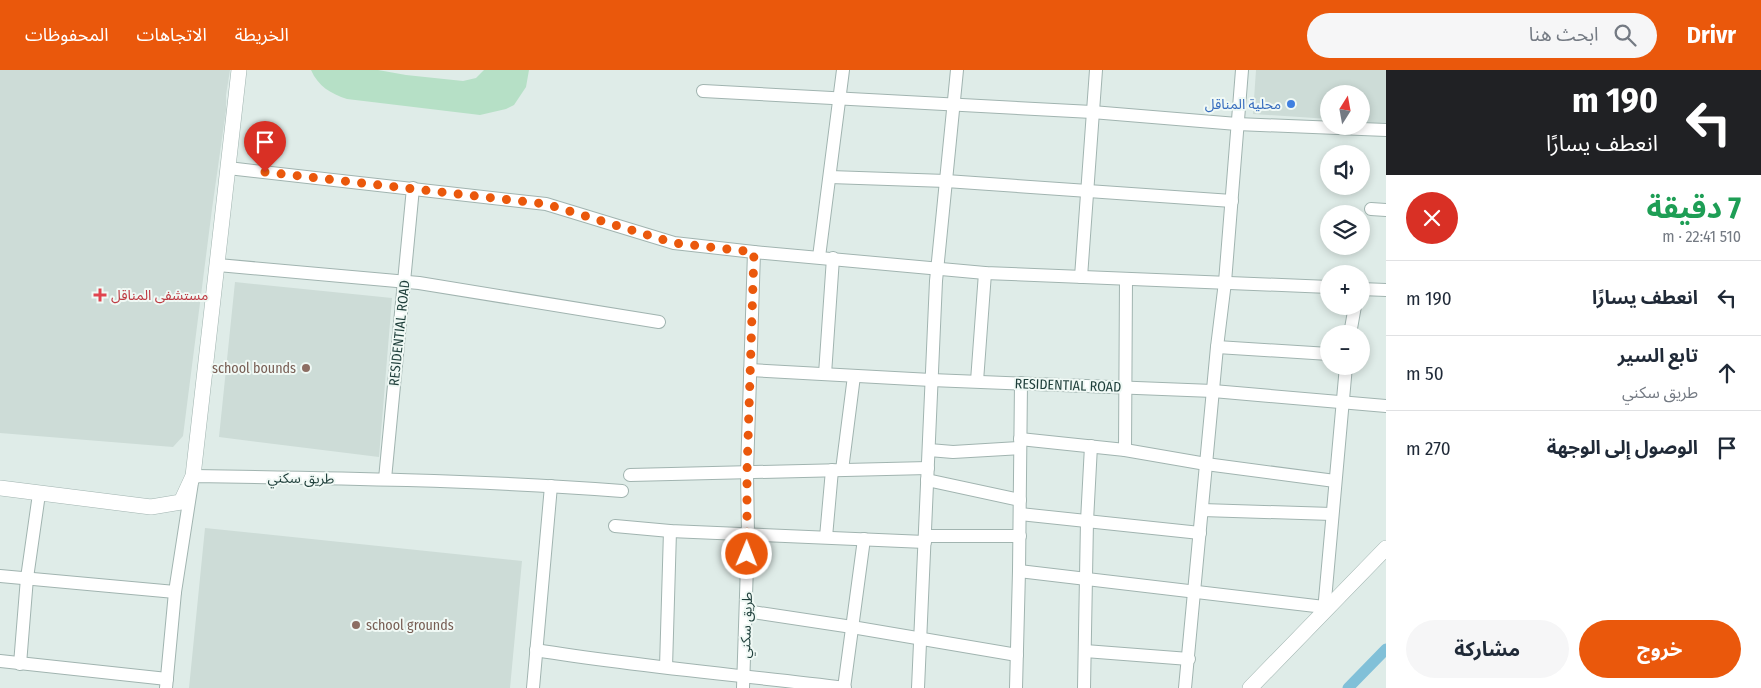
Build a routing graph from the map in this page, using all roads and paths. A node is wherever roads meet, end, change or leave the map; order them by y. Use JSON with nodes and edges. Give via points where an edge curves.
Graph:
{"nodes":[{"id":1,"x":239,"y":70,"type":"edge"},
{"id":2,"x":843,"y":70,"type":"edge"},
{"id":3,"x":957,"y":70,"type":"edge"},
{"id":4,"x":1096,"y":70,"type":"edge"},
{"id":5,"x":1242,"y":70,"type":"edge"},
{"id":6,"x":702,"y":91,"type":"dead end"},
{"id":7,"x":840,"y":99,"type":"junction"},
{"id":8,"x":953,"y":105,"type":"junction"},
{"id":9,"x":1092,"y":112,"type":"junction"},
{"id":10,"x":1237,"y":124,"type":"junction"},
{"id":11,"x":1386,"y":130,"type":"edge"},
{"id":12,"x":228,"y":168,"type":"junction"},
{"id":13,"x":830,"y":177,"type":"junction"},
{"id":14,"x":946,"y":181,"type":"junction"},
{"id":15,"x":413,"y":188,"type":"junction"},
{"id":16,"x":1088,"y":192,"type":"junction"},
{"id":17,"x":1232,"y":201,"type":"junction"},
{"id":18,"x":1371,"y":209,"type":"dead end"},
{"id":19,"x":1386,"y":210,"type":"edge"},
{"id":20,"x":754,"y":252,"type":"junction"},
{"id":21,"x":819,"y":257,"type":"junction"},
{"id":22,"x":833,"y":258,"type":"junction"},
{"id":23,"x":218,"y":265,"type":"junction"},
{"id":24,"x":938,"y":269,"type":"junction"},
{"id":25,"x":985,"y":272,"type":"junction"},
{"id":26,"x":1081,"y":277,"type":"junction"},
{"id":27,"x":1126,"y":279,"type":"junction"},
{"id":28,"x":405,"y":281,"type":"junction"},
{"id":29,"x":1226,"y":282,"type":"junction"},
{"id":30,"x":1320,"y":287,"type":"edge"},
{"id":31,"x":1370,"y":289,"type":"edge"},
{"id":32,"x":1386,"y":290,"type":"edge"},
{"id":33,"x":659,"y":322,"type":"dead end"},
{"id":34,"x":1217,"y":347,"type":"junction"},
{"id":35,"x":1320,"y":353,"type":"edge"},
{"id":36,"x":750,"y":370,"type":"junction"},
{"id":37,"x":825,"y":374,"type":"junction"},
{"id":38,"x":1345,"y":375,"type":"edge"},
{"id":39,"x":854,"y":376,"type":"junction"},
{"id":40,"x":931,"y":380,"type":"junction"},
{"id":41,"x":977,"y":381,"type":"junction"},
{"id":42,"x":1021,"y":383,"type":"junction"},
{"id":43,"x":1124,"y":387,"type":"junction"},
{"id":44,"x":1213,"y":391,"type":"junction"},
{"id":45,"x":1342,"y":402,"type":"junction"},
{"id":46,"x":1386,"y":406,"type":"edge"},
{"id":47,"x":1020,"y":444,"type":"junction"},
{"id":48,"x":1091,"y":446,"type":"junction"},
{"id":49,"x":929,"y":450,"type":"junction"},
{"id":50,"x":1125,"y":450,"type":"junction"},
{"id":51,"x":1206,"y":464,"type":"junction"},
{"id":52,"x":837,"y":470,"type":"junction"},
{"id":53,"x":747,"y":472,"type":"junction"},
{"id":54,"x":928,"y":474,"type":"junction"},
{"id":55,"x":630,"y":475,"type":"dead end"},
{"id":56,"x":193,"y":476,"type":"junction"},
{"id":57,"x":385,"y":479,"type":"junction"},
{"id":58,"x":1335,"y":481,"type":"junction"},
{"id":59,"x":551,"y":486,"type":"junction"},
{"id":60,"x":0,"y":488,"type":"edge"},
{"id":61,"x":622,"y":491,"type":"dead end"},
{"id":62,"x":39,"y":494,"type":"junction"},
{"id":63,"x":1020,"y":500,"type":"junction"},
{"id":64,"x":1202,"y":510,"type":"junction"},
{"id":65,"x":1020,"y":514,"type":"junction"},
{"id":66,"x":1332,"y":514,"type":"junction"},
{"id":67,"x":1086,"y":521,"type":"junction"},
{"id":68,"x":616,"y":526,"type":"dead end"},
{"id":69,"x":670,"y":531,"type":"junction"},
{"id":70,"x":1200,"y":533,"type":"junction"},
{"id":71,"x":748,"y":534,"type":"junction"},
{"id":72,"x":1020,"y":536,"type":"junction"},
{"id":73,"x":826,"y":538,"type":"junction"},
{"id":74,"x":864,"y":539,"type":"junction"},
{"id":75,"x":925,"y":539,"type":"junction"},
{"id":76,"x":1386,"y":548,"type":"edge"},
{"id":77,"x":1019,"y":571,"type":"junction"},
{"id":78,"x":0,"y":576,"type":"edge"},
{"id":79,"x":27,"y":578,"type":"junction"},
{"id":80,"x":1085,"y":578,"type":"junction"},
{"id":81,"x":175,"y":592,"type":"junction"},
{"id":82,"x":1195,"y":593,"type":"junction"},
{"id":83,"x":1324,"y":609,"type":"junction"},
{"id":84,"x":746,"y":612,"type":"junction"},
{"id":85,"x":852,"y":627,"type":"junction"},
{"id":86,"x":920,"y":639,"type":"junction"},
{"id":87,"x":536,"y":650,"type":"junction"},
{"id":88,"x":1085,"y":651,"type":"junction"},
{"id":89,"x":1017,"y":655,"type":"junction"},
{"id":90,"x":1189,"y":659,"type":"junction"},
{"id":91,"x":0,"y":662,"type":"edge"},
{"id":92,"x":20,"y":664,"type":"junction"},
{"id":93,"x":666,"y":667,"type":"junction"},
{"id":94,"x":744,"y":682,"type":"edge"},
{"id":95,"x":166,"y":684,"type":"edge"},
{"id":96,"x":533,"y":688,"type":"edge"},
{"id":97,"x":845,"y":688,"type":"edge"},
{"id":98,"x":918,"y":688,"type":"edge"},
{"id":99,"x":1016,"y":688,"type":"edge"},
{"id":100,"x":1084,"y":688,"type":"edge"},
{"id":101,"x":1185,"y":688,"type":"edge"},
{"id":102,"x":1250,"y":688,"type":"edge"}],
"edges":[{"from":1,"to":12,"type":"street"},
{"from":2,"to":7,"type":"street"},
{"from":3,"to":8,"type":"street"},
{"from":4,"to":9,"type":"street"},
{"from":5,"to":10,"type":"street"},
{"from":6,"to":7,"type":"street"},
{"from":7,"to":8,"type":"street"},
{"from":7,"to":13,"type":"street"},
{"from":8,"to":9,"type":"street"},
{"from":8,"to":14,"type":"street"},
{"from":9,"to":10,"type":"street"},
{"from":9,"to":16,"type":"street"},
{"from":10,"to":11,"type":"street"},
{"from":10,"to":17,"type":"street"},
{"from":12,"to":15,"type":"street"},
{"from":12,"to":23,"type":"street"},
{"from":13,"to":14,"type":"street"},
{"from":13,"to":21,"type":"street"},
{"from":14,"to":16,"type":"street"},
{"from":14,"to":24,"type":"street"},
{"from":15,"to":20,"type":"street","via":[[546,204],[674,243]]},
{"from":15,"to":28,"type":"street","name":"RESIDENTIAL ROAD"},
{"from":16,"to":17,"type":"street"},
{"from":16,"to":26,"type":"street"},
{"from":17,"to":29,"type":"street"},
{"from":18,"to":19,"type":"street"},
{"from":20,"to":21,"type":"street"},
{"from":20,"to":36,"type":"street","name":"طريق سكني"},
{"from":21,"to":22,"type":"street"},
{"from":22,"to":24,"type":"street"},
{"from":22,"to":37,"type":"street"},
{"from":23,"to":28,"type":"street"},
{"from":23,"to":56,"type":"street"},
{"from":24,"to":25,"type":"street"},
{"from":24,"to":40,"type":"street"},
{"from":25,"to":26,"type":"street"},
{"from":25,"to":41,"type":"street"},
{"from":26,"to":27,"type":"street"},
{"from":27,"to":29,"type":"street"},
{"from":27,"to":43,"type":"street"},
{"from":28,"to":33,"type":"street"},
{"from":28,"to":57,"type":"street","name":"RESIDENTIAL ROAD"},
{"from":29,"to":30,"type":"street"},
{"from":29,"to":34,"type":"street"},
{"from":31,"to":32,"type":"street"},
{"from":34,"to":35,"type":"street"},
{"from":34,"to":44,"type":"street"},
{"from":36,"to":37,"type":"street","name":"RESIDENTIAL ROAD"},
{"from":36,"to":53,"type":"street","name":"طريق سكني"},
{"from":37,"to":39,"type":"street","name":"RESIDENTIAL ROAD"},
{"from":38,"to":45,"type":"street"},
{"from":39,"to":40,"type":"street","name":"RESIDENTIAL ROAD"},
{"from":39,"to":52,"type":"street"},
{"from":40,"to":41,"type":"street","name":"RESIDENTIAL ROAD"},
{"from":40,"to":49,"type":"street"},
{"from":41,"to":42,"type":"street","name":"RESIDENTIAL ROAD"},
{"from":42,"to":43,"type":"street","name":"RESIDENTIAL ROAD"},
{"from":42,"to":47,"type":"street"},
{"from":43,"to":44,"type":"street","name":"RESIDENTIAL ROAD"},
{"from":43,"to":50,"type":"street"},
{"from":44,"to":45,"type":"street","name":"RESIDENTIAL ROAD"},
{"from":44,"to":51,"type":"street"},
{"from":45,"to":46,"type":"street","name":"RESIDENTIAL ROAD"},
{"from":45,"to":58,"type":"street"},
{"from":47,"to":48,"type":"street"},
{"from":47,"to":49,"type":"street","via":[[953,452]]},
{"from":47,"to":63,"type":"street"},
{"from":48,"to":50,"type":"street"},
{"from":48,"to":67,"type":"street"},
{"from":49,"to":54,"type":"street"},
{"from":50,"to":51,"type":"street"},
{"from":51,"to":58,"type":"street"},
{"from":51,"to":64,"type":"street"},
{"from":52,"to":53,"type":"street"},
{"from":52,"to":54,"type":"street"},
{"from":52,"to":73,"type":"street"},
{"from":53,"to":55,"type":"street"},
{"from":53,"to":71,"type":"street","name":"طريق سكني"},
{"from":54,"to":63,"type":"street"},
{"from":54,"to":75,"type":"street"},
{"from":56,"to":57,"type":"street","name":"طريق سكني"},
{"from":56,"to":62,"type":"street","via":[[181,502],[151,507]]},
{"from":56,"to":81,"type":"street"},
{"from":57,"to":59,"type":"street","name":"طريق سكني"},
{"from":58,"to":66,"type":"street"},
{"from":59,"to":61,"type":"street","name":"طريق سكني"},
{"from":59,"to":87,"type":"street"},
{"from":60,"to":62,"type":"street"},
{"from":62,"to":79,"type":"street"},
{"from":63,"to":65,"type":"street"},
{"from":64,"to":66,"type":"street"},
{"from":64,"to":70,"type":"street"},
{"from":65,"to":67,"type":"street"},
{"from":65,"to":72,"type":"street"},
{"from":66,"to":83,"type":"street"},
{"from":67,"to":70,"type":"street"},
{"from":67,"to":80,"type":"street"},
{"from":68,"to":69,"type":"street"},
{"from":69,"to":71,"type":"street"},
{"from":69,"to":93,"type":"street"},
{"from":70,"to":82,"type":"street"},
{"from":71,"to":73,"type":"street"},
{"from":71,"to":84,"type":"street","name":"طريق سكني"},
{"from":72,"to":75,"type":"street"},
{"from":72,"to":77,"type":"street"},
{"from":73,"to":74,"type":"street"},
{"from":74,"to":75,"type":"street"},
{"from":74,"to":85,"type":"street"},
{"from":75,"to":86,"type":"street"},
{"from":76,"to":83,"type":"street"},
{"from":77,"to":80,"type":"street"},
{"from":77,"to":89,"type":"street"},
{"from":78,"to":79,"type":"street"},
{"from":79,"to":81,"type":"street"},
{"from":79,"to":92,"type":"street"},
{"from":80,"to":82,"type":"street"},
{"from":80,"to":88,"type":"street"},
{"from":81,"to":95,"type":"street"},
{"from":82,"to":83,"type":"street"},
{"from":82,"to":90,"type":"street"},
{"from":83,"to":102,"type":"street"},
{"from":84,"to":85,"type":"street"},
{"from":84,"to":94,"type":"street","name":"طريق سكني"},
{"from":85,"to":86,"type":"street"},
{"from":85,"to":97,"type":"street"},
{"from":86,"to":89,"type":"street"},
{"from":86,"to":98,"type":"street"},
{"from":87,"to":93,"type":"street"},
{"from":87,"to":96,"type":"street"},
{"from":88,"to":90,"type":"street"},
{"from":88,"to":100,"type":"street"},
{"from":89,"to":99,"type":"street"},
{"from":90,"to":101,"type":"street"},
{"from":91,"to":92,"type":"street"},
{"from":92,"to":95,"type":"street"},
{"from":93,"to":94,"type":"street"},
{"from":94,"to":97,"type":"street"}]}
